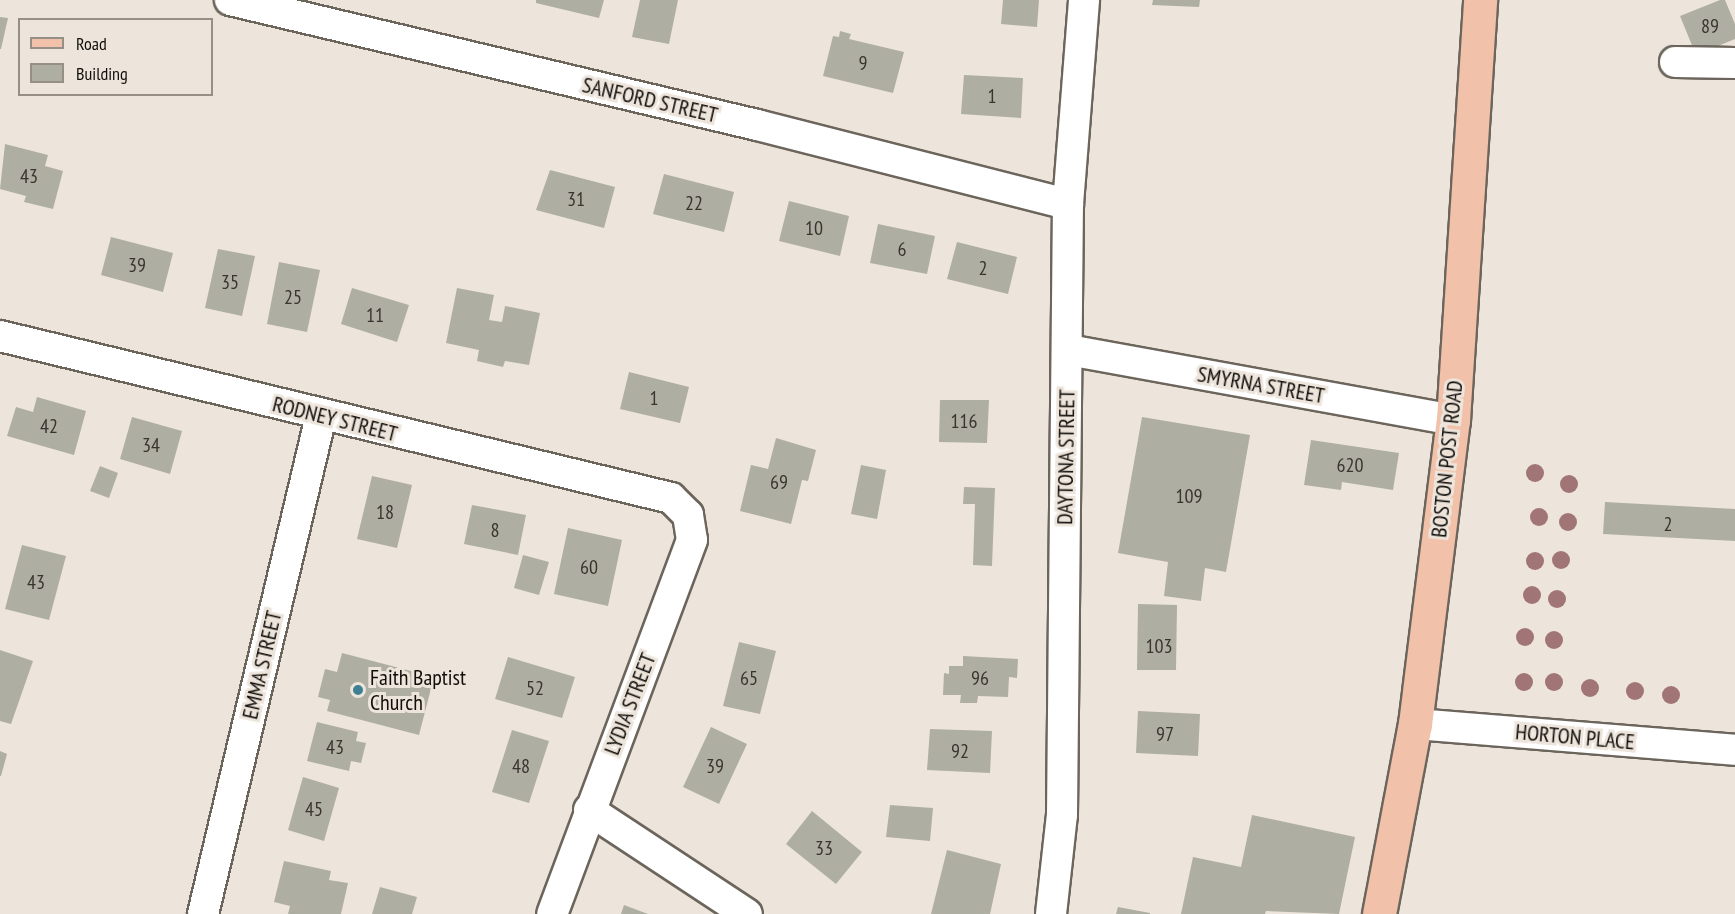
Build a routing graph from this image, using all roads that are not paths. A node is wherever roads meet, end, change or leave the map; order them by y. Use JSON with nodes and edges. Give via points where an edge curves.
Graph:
{"nodes":[{"id":1,"x":230,"y":0,"type":"edge"},
{"id":2,"x":1083,"y":0,"type":"edge"},
{"id":3,"x":1480,"y":0,"type":"edge"},
{"id":4,"x":1675,"y":62,"type":"dead end"},
{"id":5,"x":1735,"y":63,"type":"edge"},
{"id":6,"x":1068,"y":204,"type":"junction"},
{"id":7,"x":0,"y":336,"type":"edge"},
{"id":8,"x":1068,"y":350,"type":"junction"},
{"id":9,"x":321,"y":416,"type":"junction"},
{"id":10,"x":1454,"y":420,"type":"junction"},
{"id":11,"x":671,"y":498,"type":"joint"},
{"id":12,"x":1415,"y":724,"type":"junction"},
{"id":13,"x":1735,"y":750,"type":"edge"},
{"id":14,"x":589,"y":810,"type":"junction"},
{"id":15,"x":203,"y":914,"type":"edge"},
{"id":16,"x":552,"y":914,"type":"edge"},
{"id":17,"x":747,"y":914,"type":"edge"},
{"id":18,"x":1051,"y":914,"type":"edge"},
{"id":19,"x":1379,"y":914,"type":"edge"}],
"edges":[{"from":1,"to":6,"type":"street","name":"SANFORD STREET","via":[[757,125]]},
{"from":2,"to":6,"type":"street","name":"DAYTONA STREET"},
{"from":3,"to":10,"type":"main road","name":"BOSTON POST ROAD"},
{"from":4,"to":5,"type":"street"},
{"from":6,"to":8,"type":"street","name":"DAYTONA STREET"},
{"from":7,"to":9,"type":"street","name":"RODNEY STREET"},
{"from":8,"to":10,"type":"street","name":"SMYRNA STREET"},
{"from":8,"to":18,"type":"street","name":"DAYTONA STREET","via":[[1062,815]]},
{"from":9,"to":11,"type":"street","name":"RODNEY STREET"},
{"from":9,"to":15,"type":"street","name":"EMMA STREET"},
{"from":10,"to":12,"type":"main road","name":"BOSTON POST ROAD"},
{"from":11,"to":14,"type":"street","name":"LYDIA STREET","via":[[688,515],[692,540]]},
{"from":12,"to":13,"type":"street","name":"HORTON PLACE"},
{"from":12,"to":19,"type":"main road","name":"BOSTON POST ROAD"},
{"from":14,"to":16,"type":"street","name":"LYDIA STREET"},
{"from":14,"to":17,"type":"street"}]}
